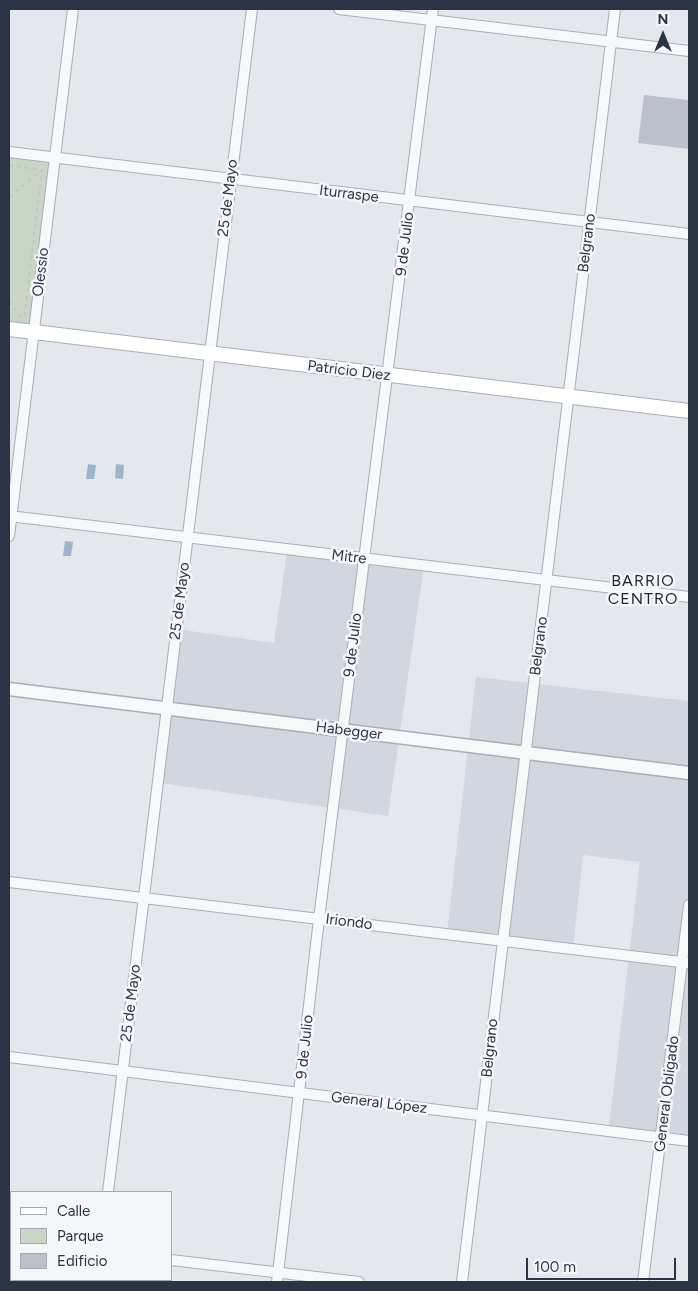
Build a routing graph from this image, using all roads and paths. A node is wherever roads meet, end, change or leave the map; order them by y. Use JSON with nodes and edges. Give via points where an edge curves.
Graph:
{"nodes":[{"id":1,"x":73,"y":9,"type":"edge"},
{"id":2,"x":252,"y":9,"type":"edge"},
{"id":3,"x":339,"y":9,"type":"edge"},
{"id":4,"x":433,"y":9,"type":"edge"},
{"id":5,"x":616,"y":9,"type":"edge"},
{"id":6,"x":432,"y":20,"type":"junction"},
{"id":7,"x":612,"y":41,"type":"junction"},
{"id":8,"x":689,"y":51,"type":"edge"},
{"id":9,"x":9,"y":152,"type":"edge"},
{"id":10,"x":55,"y":158,"type":"junction"},
{"id":11,"x":9,"y":165,"type":"edge"},
{"id":12,"x":42,"y":170,"type":"junction"},
{"id":13,"x":230,"y":180,"type":"junction"},
{"id":14,"x":9,"y":197,"type":"edge"},
{"id":15,"x":410,"y":202,"type":"junction"},
{"id":16,"x":590,"y":222,"type":"junction"},
{"id":17,"x":689,"y":234,"type":"edge"},
{"id":18,"x":9,"y":301,"type":"edge"},
{"id":19,"x":12,"y":325,"type":"edge"},
{"id":20,"x":29,"y":327,"type":"junction"},
{"id":21,"x":210,"y":352,"type":"junction"},
{"id":22,"x":388,"y":376,"type":"junction"},
{"id":23,"x":569,"y":396,"type":"junction"},
{"id":24,"x":689,"y":411,"type":"edge"},
{"id":25,"x":10,"y":516,"type":"edge"},
{"id":26,"x":9,"y":536,"type":"edge"},
{"id":27,"x":188,"y":537,"type":"junction"},
{"id":28,"x":364,"y":558,"type":"junction"},
{"id":29,"x":547,"y":580,"type":"junction"},
{"id":30,"x":689,"y":597,"type":"edge"},
{"id":31,"x":9,"y":690,"type":"edge"},
{"id":32,"x":166,"y":708,"type":"junction"},
{"id":33,"x":343,"y":730,"type":"junction"},
{"id":34,"x":526,"y":752,"type":"junction"},
{"id":35,"x":689,"y":773,"type":"edge"},
{"id":36,"x":9,"y":882,"type":"edge"},
{"id":37,"x":144,"y":898,"type":"junction"},
{"id":38,"x":689,"y":906,"type":"edge"},
{"id":39,"x":319,"y":919,"type":"junction"},
{"id":40,"x":502,"y":940,"type":"junction"},
{"id":41,"x":686,"y":963,"type":"edge"},
{"id":42,"x":9,"y":1057,"type":"edge"},
{"id":43,"x":122,"y":1070,"type":"junction"},
{"id":44,"x":300,"y":1093,"type":"junction"},
{"id":45,"x":482,"y":1115,"type":"junction"},
{"id":46,"x":661,"y":1138,"type":"junction"},
{"id":47,"x":689,"y":1142,"type":"edge"},
{"id":48,"x":108,"y":1191,"type":"edge"},
{"id":49,"x":172,"y":1260,"type":"edge"},
{"id":50,"x":277,"y":1278,"type":"edge"},
{"id":51,"x":359,"y":1282,"type":"edge"},
{"id":52,"x":462,"y":1282,"type":"edge"},
{"id":53,"x":644,"y":1282,"type":"edge"}],
"edges":[{"from":1,"to":10,"type":"street","name":"Olessio"},
{"from":2,"to":13,"type":"street","name":"25 de Mayo"},
{"from":3,"to":6,"type":"street"},
{"from":4,"to":6,"type":"street","name":"9 de Julio"},
{"from":5,"to":7,"type":"street","name":"Belgrano"},
{"from":6,"to":7,"type":"street"},
{"from":6,"to":15,"type":"street","name":"9 de Julio"},
{"from":7,"to":8,"type":"street"},
{"from":7,"to":16,"type":"street","name":"Belgrano"},
{"from":9,"to":10,"type":"street","name":"Iturraspe"},
{"from":10,"to":13,"type":"street","name":"Iturraspe"},
{"from":10,"to":20,"type":"street","name":"Olessio"},
{"from":11,"to":12,"type":"path"},
{"from":12,"to":14,"type":"path"},
{"from":12,"to":20,"type":"path"},
{"from":13,"to":15,"type":"street","name":"Iturraspe"},
{"from":13,"to":21,"type":"street","name":"25 de Mayo"},
{"from":15,"to":16,"type":"street","name":"Iturraspe"},
{"from":15,"to":22,"type":"street","name":"9 de Julio"},
{"from":16,"to":17,"type":"street","name":"Iturraspe"},
{"from":16,"to":23,"type":"street","name":"Belgrano"},
{"from":18,"to":20,"type":"path"},
{"from":19,"to":20,"type":"main road","name":"Patricio Diez"},
{"from":19,"to":20,"type":"path"},
{"from":20,"to":21,"type":"main road","name":"Patricio Diez"},
{"from":20,"to":25,"type":"street","name":"Olessio"},
{"from":21,"to":22,"type":"main road","name":"Patricio Diez"},
{"from":21,"to":27,"type":"street","name":"25 de Mayo"},
{"from":22,"to":23,"type":"main road","name":"Patricio Diez"},
{"from":22,"to":28,"type":"street","name":"9 de Julio"},
{"from":23,"to":24,"type":"main road","name":"Patricio Diez"},
{"from":23,"to":29,"type":"street","name":"Belgrano"},
{"from":25,"to":26,"type":"street","name":"Olessio"},
{"from":25,"to":27,"type":"street","name":"Mitre"},
{"from":27,"to":28,"type":"street","name":"Mitre"},
{"from":27,"to":32,"type":"street","name":"25 de Mayo"},
{"from":28,"to":29,"type":"street","name":"Mitre"},
{"from":28,"to":33,"type":"street","name":"9 de Julio"},
{"from":29,"to":30,"type":"street","name":"Mitre"},
{"from":29,"to":34,"type":"street","name":"Belgrano"},
{"from":31,"to":32,"type":"street","name":"Habegger"},
{"from":32,"to":33,"type":"street","name":"Habegger"},
{"from":32,"to":37,"type":"street","name":"25 de Mayo"},
{"from":33,"to":34,"type":"street","name":"Habegger"},
{"from":33,"to":39,"type":"street","name":"9 de Julio"},
{"from":34,"to":35,"type":"street","name":"Habegger"},
{"from":34,"to":40,"type":"street","name":"Belgrano"},
{"from":36,"to":37,"type":"street","name":"Iriondo"},
{"from":37,"to":39,"type":"street","name":"Iriondo"},
{"from":37,"to":43,"type":"street","name":"25 de Mayo"},
{"from":38,"to":41,"type":"street","name":"General Obligado"},
{"from":39,"to":40,"type":"street","name":"Iriondo"},
{"from":39,"to":44,"type":"street","name":"9 de Julio"},
{"from":40,"to":41,"type":"street","name":"Iriondo"},
{"from":40,"to":45,"type":"street","name":"Belgrano"},
{"from":41,"to":46,"type":"street","name":"General Obligado"},
{"from":42,"to":43,"type":"street","name":"General López"},
{"from":43,"to":44,"type":"street","name":"General López"},
{"from":43,"to":48,"type":"street","name":"25 de Mayo"},
{"from":44,"to":45,"type":"street","name":"General López"},
{"from":44,"to":50,"type":"street","name":"9 de Julio"},
{"from":45,"to":46,"type":"street","name":"General López"},
{"from":45,"to":52,"type":"street","name":"Belgrano"},
{"from":46,"to":47,"type":"street","name":"General López"},
{"from":46,"to":53,"type":"street","name":"General Obligado"},
{"from":49,"to":50,"type":"street"},
{"from":50,"to":51,"type":"street"}]}
